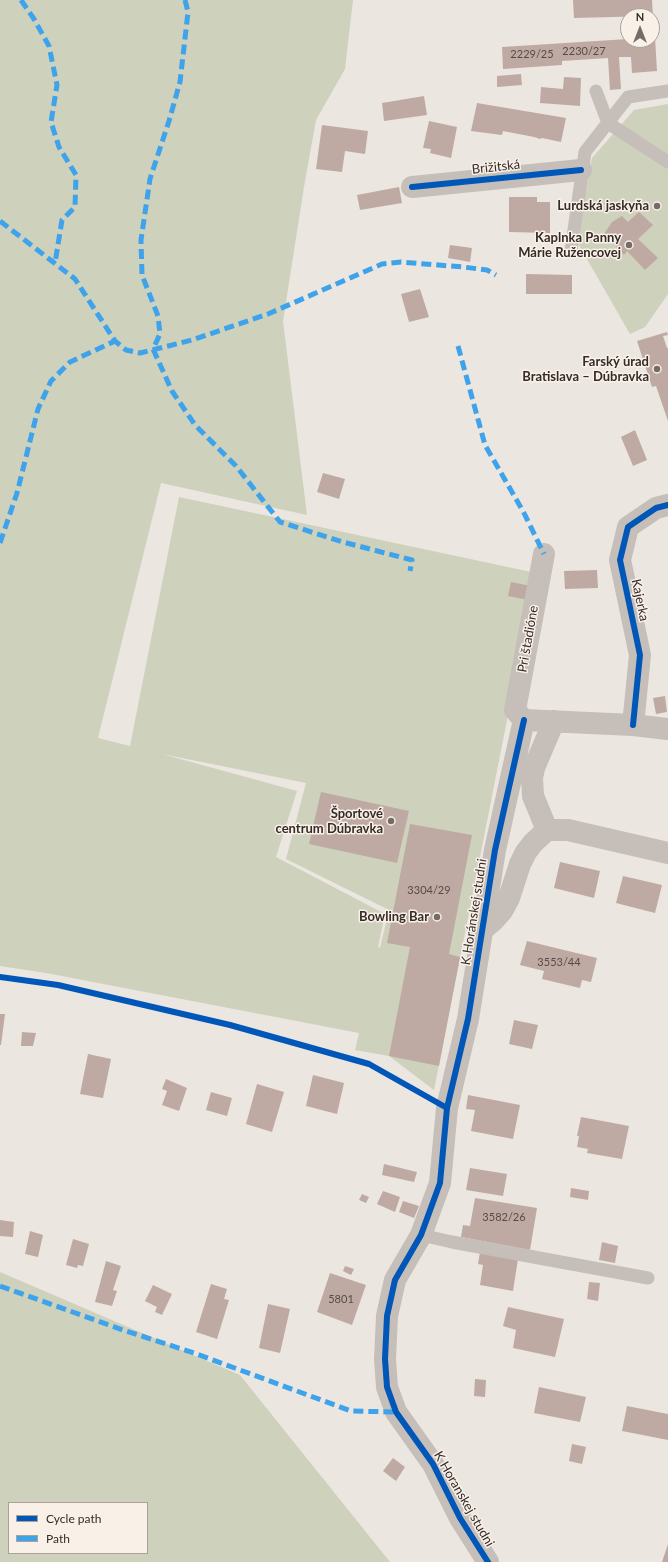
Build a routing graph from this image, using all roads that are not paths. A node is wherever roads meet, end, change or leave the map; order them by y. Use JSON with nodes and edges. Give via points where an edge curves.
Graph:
{"nodes":[{"id":1,"x":596,"y":91,"type":"dead end"},
{"id":2,"x":668,"y":91,"type":"edge"},
{"id":3,"x":608,"y":123,"type":"junction"},
{"id":4,"x":668,"y":162,"type":"edge"},
{"id":5,"x":581,"y":170,"type":"junction"},
{"id":6,"x":412,"y":187,"type":"dead end"},
{"id":7,"x":571,"y":251,"type":"dead end"},
{"id":8,"x":668,"y":505,"type":"edge"},
{"id":9,"x":544,"y":554,"type":"dead end"},
{"id":10,"x":524,"y":720,"type":"junction"},
{"id":11,"x":554,"y":721,"type":"junction"},
{"id":12,"x":633,"y":725,"type":"junction"},
{"id":13,"x":668,"y":729,"type":"edge"},
{"id":14,"x":547,"y":830,"type":"junction"},
{"id":15,"x":668,"y":853,"type":"edge"},
{"id":16,"x":482,"y":930,"type":"junction"},
{"id":17,"x":447,"y":1108,"type":"joint"},
{"id":18,"x":421,"y":1235,"type":"junction"},
{"id":19,"x":648,"y":1278,"type":"dead end"},
{"id":20,"x":488,"y":1562,"type":"edge"}],
"edges":[{"from":1,"to":3,"type":"lane"},
{"from":2,"to":3,"type":"lane","via":[[628,97]]},
{"from":3,"to":4,"type":"lane"},
{"from":3,"to":5,"type":"lane","via":[[585,152]]},
{"from":5,"to":6,"type":"street","name":"Brižitská"},
{"from":5,"to":7,"type":"lane"},
{"from":8,"to":12,"type":"street","name":"Kajerka","via":[[656,508],[628,527],[620,560],[640,655]]},
{"from":9,"to":10,"type":"street","name":"Pri štadióne","via":[[515,710]]},
{"from":10,"to":11,"type":"street"},
{"from":10,"to":16,"type":"street","name":"K Horánskej studni","via":[[495,850]]},
{"from":11,"to":12,"type":"street"},
{"from":11,"to":14,"type":"street","via":[[532,778],[533,796]]},
{"from":12,"to":13,"type":"street"},
{"from":14,"to":15,"type":"street","via":[[568,830]]},
{"from":14,"to":16,"type":"street","via":[[526,852],[502,911]]},
{"from":16,"to":17,"type":"street","name":"K Horánskej studni","via":[[468,1019]]},
{"from":17,"to":18,"type":"street","name":"K Horanskej studni","via":[[440,1184]]},
{"from":18,"to":19,"type":"lane"},
{"from":18,"to":20,"type":"street","name":"K Horanskej studni","via":[[395,1280],[387,1316],[387,1388],[396,1412],[433,1464],[460,1518]]}]}
